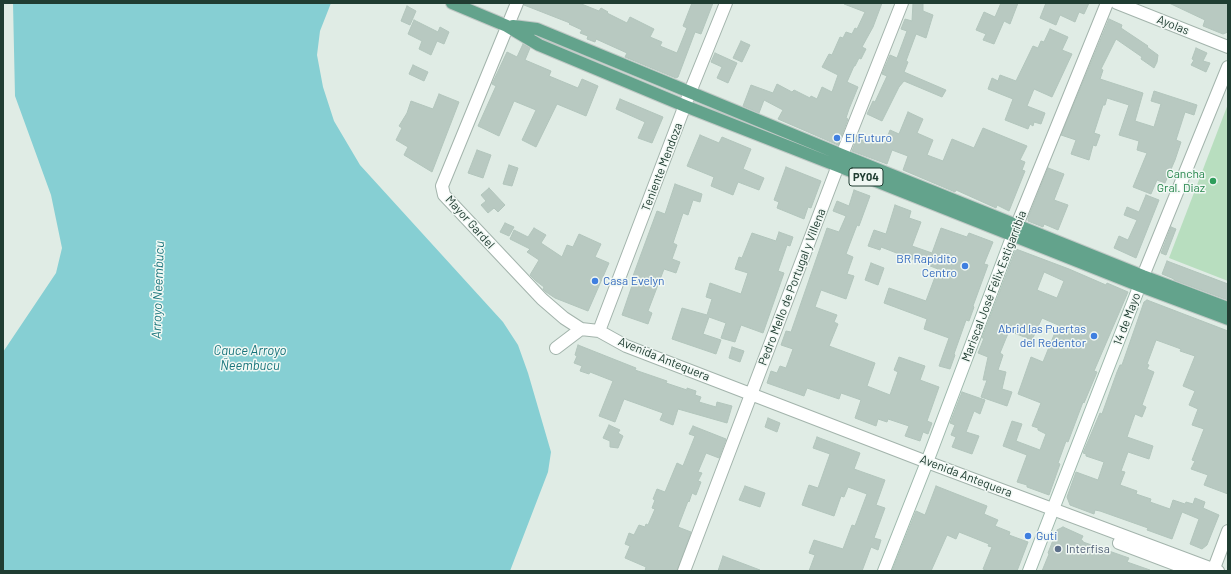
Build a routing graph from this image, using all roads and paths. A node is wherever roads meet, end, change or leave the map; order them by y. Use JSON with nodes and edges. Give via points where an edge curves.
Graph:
{"nodes":[{"id":1,"x":452,"y":3,"type":"edge"},
{"id":2,"x":517,"y":3,"type":"edge"},
{"id":3,"x":726,"y":3,"type":"edge"},
{"id":4,"x":902,"y":3,"type":"edge"},
{"id":5,"x":1107,"y":3,"type":"edge"},
{"id":6,"x":1117,"y":3,"type":"edge"},
{"id":7,"x":507,"y":26,"type":"junction"},
{"id":8,"x":1228,"y":47,"type":"edge"},
{"id":9,"x":1228,"y":68,"type":"edge"},
{"id":10,"x":690,"y":92,"type":"junction"},
{"id":11,"x":685,"y":106,"type":"junction"},
{"id":12,"x":840,"y":161,"type":"junction"},
{"id":13,"x":1015,"y":230,"type":"junction"},
{"id":14,"x":1141,"y":281,"type":"junction"},
{"id":15,"x":1228,"y":308,"type":"edge"},
{"id":16,"x":1228,"y":319,"type":"edge"},
{"id":17,"x":581,"y":329,"type":"junction"},
{"id":18,"x":598,"y":331,"type":"junction"},
{"id":19,"x":556,"y":348,"type":"dead end"},
{"id":20,"x":750,"y":397,"type":"junction"},
{"id":21,"x":926,"y":465,"type":"junction"},
{"id":22,"x":1052,"y":513,"type":"junction"},
{"id":23,"x":1228,"y":531,"type":"edge"},
{"id":24,"x":1215,"y":570,"type":"edge"},
{"id":25,"x":684,"y":571,"type":"edge"},
{"id":26,"x":884,"y":571,"type":"edge"},
{"id":27,"x":1029,"y":571,"type":"edge"},
{"id":28,"x":1193,"y":571,"type":"edge"}],
"edges":[{"from":1,"to":7,"type":"main road","number":"PY04"},
{"from":2,"to":7,"type":"street","name":"Mayor Gardel"},
{"from":3,"to":10,"type":"street","name":"Teniente Mendoza"},
{"from":4,"to":12,"type":"street","name":"Pedro Mello de Portugal y Villena"},
{"from":5,"to":13,"type":"street","name":"Mariscal José Félix Estigarribia"},
{"from":6,"to":8,"type":"street","name":"Ayolas"},
{"from":7,"to":10,"type":"main road","number":"PY04","via":[[537,29]]},
{"from":7,"to":11,"type":"main road","number":"PY04","via":[[539,44]]},
{"from":7,"to":17,"type":"street","name":"Mayor Gardel","via":[[442,186],[444,195],[542,299]]},
{"from":9,"to":14,"type":"street","name":"14 de Mayo"},
{"from":10,"to":11,"type":"street","name":"Teniente Mendoza"},
{"from":10,"to":12,"type":"main road","number":"PY04"},
{"from":11,"to":12,"type":"main road","number":"PY04"},
{"from":11,"to":18,"type":"street","name":"Teniente Mendoza"},
{"from":12,"to":13,"type":"main road","number":"PY04"},
{"from":12,"to":20,"type":"street","name":"Pedro Mello de Portugal y Villena"},
{"from":13,"to":14,"type":"main road","number":"PY04"},
{"from":13,"to":21,"type":"street","name":"Mariscal José Félix Estigarribia"},
{"from":14,"to":15,"type":"main road","number":"PY04"},
{"from":14,"to":16,"type":"main road","number":"PY04"},
{"from":14,"to":22,"type":"street","name":"14 de Mayo"},
{"from":17,"to":18,"type":"street","name":"Mayor Gardel"},
{"from":17,"to":19,"type":"street"},
{"from":18,"to":20,"type":"street","name":"Avenida Antequera","via":[[626,346]]},
{"from":20,"to":21,"type":"street","name":"Avenida Antequera"},
{"from":20,"to":25,"type":"street","name":"Pedro Mello de Portugal y Villena"},
{"from":21,"to":22,"type":"street","name":"Avenida Antequera"},
{"from":21,"to":26,"type":"street","name":"Mariscal José Félix Estigarribia"},
{"from":22,"to":24,"type":"street","name":"Avenida Antequera"},
{"from":22,"to":27,"type":"street","name":"14 de Mayo"},
{"from":22,"to":28,"type":"street","name":"Avenida Antequera"},
{"from":23,"to":24,"type":"street"}]}
